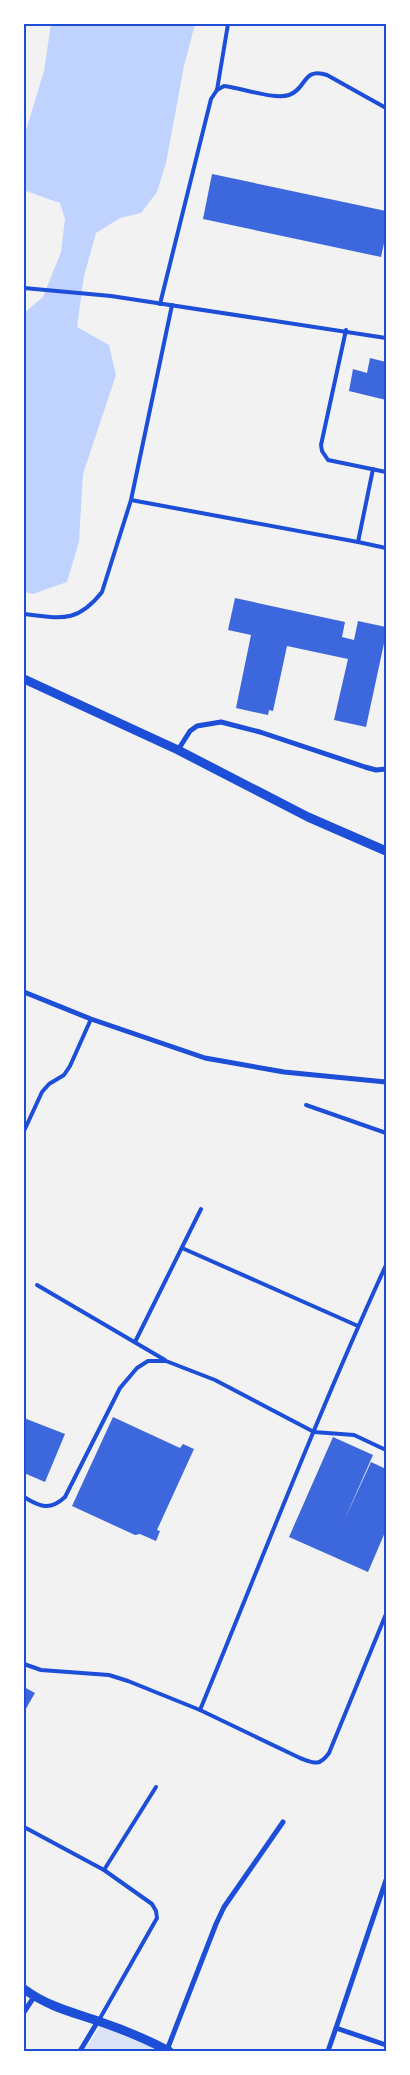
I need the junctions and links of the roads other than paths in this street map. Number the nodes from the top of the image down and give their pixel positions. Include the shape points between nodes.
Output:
1 (228, 24) edge
2 (217, 90) junction
3 (386, 108) edge
4 (24, 288) edge
5 (160, 304) junction
6 (172, 305) junction
7 (346, 330) junction
8 (386, 338) edge
9 (373, 469) junction
10 (386, 472) edge
11 (131, 500) junction
12 (358, 542) junction
13 (386, 548) edge
14 (24, 614) edge
15 (24, 678) edge
16 (178, 750) junction
17 (386, 768) edge
18 (386, 851) edge
19 (24, 992) edge
20 (91, 1019) junction
21 (386, 1082) edge
22 (306, 1105) dead end
23 (24, 1131) edge
24 (386, 1133) edge
25 (201, 1209) dead end
26 (182, 1248) junction
27 (386, 1265) edge
28 (37, 1285) dead end
29 (358, 1326) junction
30 (134, 1342) junction
31 (166, 1361) junction
32 (314, 1432) junction
33 (386, 1450) edge
34 (24, 1497) edge
35 (386, 1614) edge
36 (24, 1664) edge
37 (200, 1710) junction
38 (156, 1787) dead end
39 (283, 1822) dead end
40 (24, 1827) edge
41 (104, 1870) junction
42 (386, 1880) edge
43 (24, 1989) edge
44 (34, 1997) junction
45 (24, 2012) edge
46 (98, 2021) junction
47 (336, 2028) junction
48 (386, 2045) edge
49 (80, 2051) edge
50 (168, 2051) edge
51 (328, 2051) edge

1 - 2 lane
2 - 3 lane via 224,86 288,95 297,91 308,76 319,73
2 - 5 lane via 211,99
4 - 5 lane via 89,293
5 - 6 lane
6 - 7 lane
6 - 11 lane
7 - 8 lane
7 - 9 lane via 322,451 328,460
9 - 10 lane
9 - 12 lane
11 - 12 lane
11 - 14 lane via 102,592 92,605 76,616 57,618
12 - 13 lane
15 - 16 street
16 - 17 street via 197,726 221,722 365,767
16 - 18 street via 308,817
19 - 20 street
20 - 21 street via 205,1058 284,1072
20 - 23 lane via 70,1066 64,1075 42,1092
22 - 24 lane
25 - 26 lane
26 - 29 lane
26 - 30 lane
27 - 29 lane
28 - 30 lane
29 - 32 lane
30 - 31 lane
31 - 32 lane via 214,1380
31 - 34 lane via 148,1362 137,1368 120,1388 65,1497 57,1505 48,1507
32 - 33 lane via 354,1435
32 - 37 lane
35 - 37 lane via 323,1761 315,1763 300,1758
36 - 37 lane via 41,1670 109,1675
38 - 41 lane
39 - 50 street via 224,1907
40 - 41 lane
41 - 46 lane via 152,1904 157,1918
42 - 47 street
43 - 44 street
44 - 45 street
44 - 46 street via 56,2008
46 - 49 street
46 - 50 street
47 - 48 street
47 - 51 street

